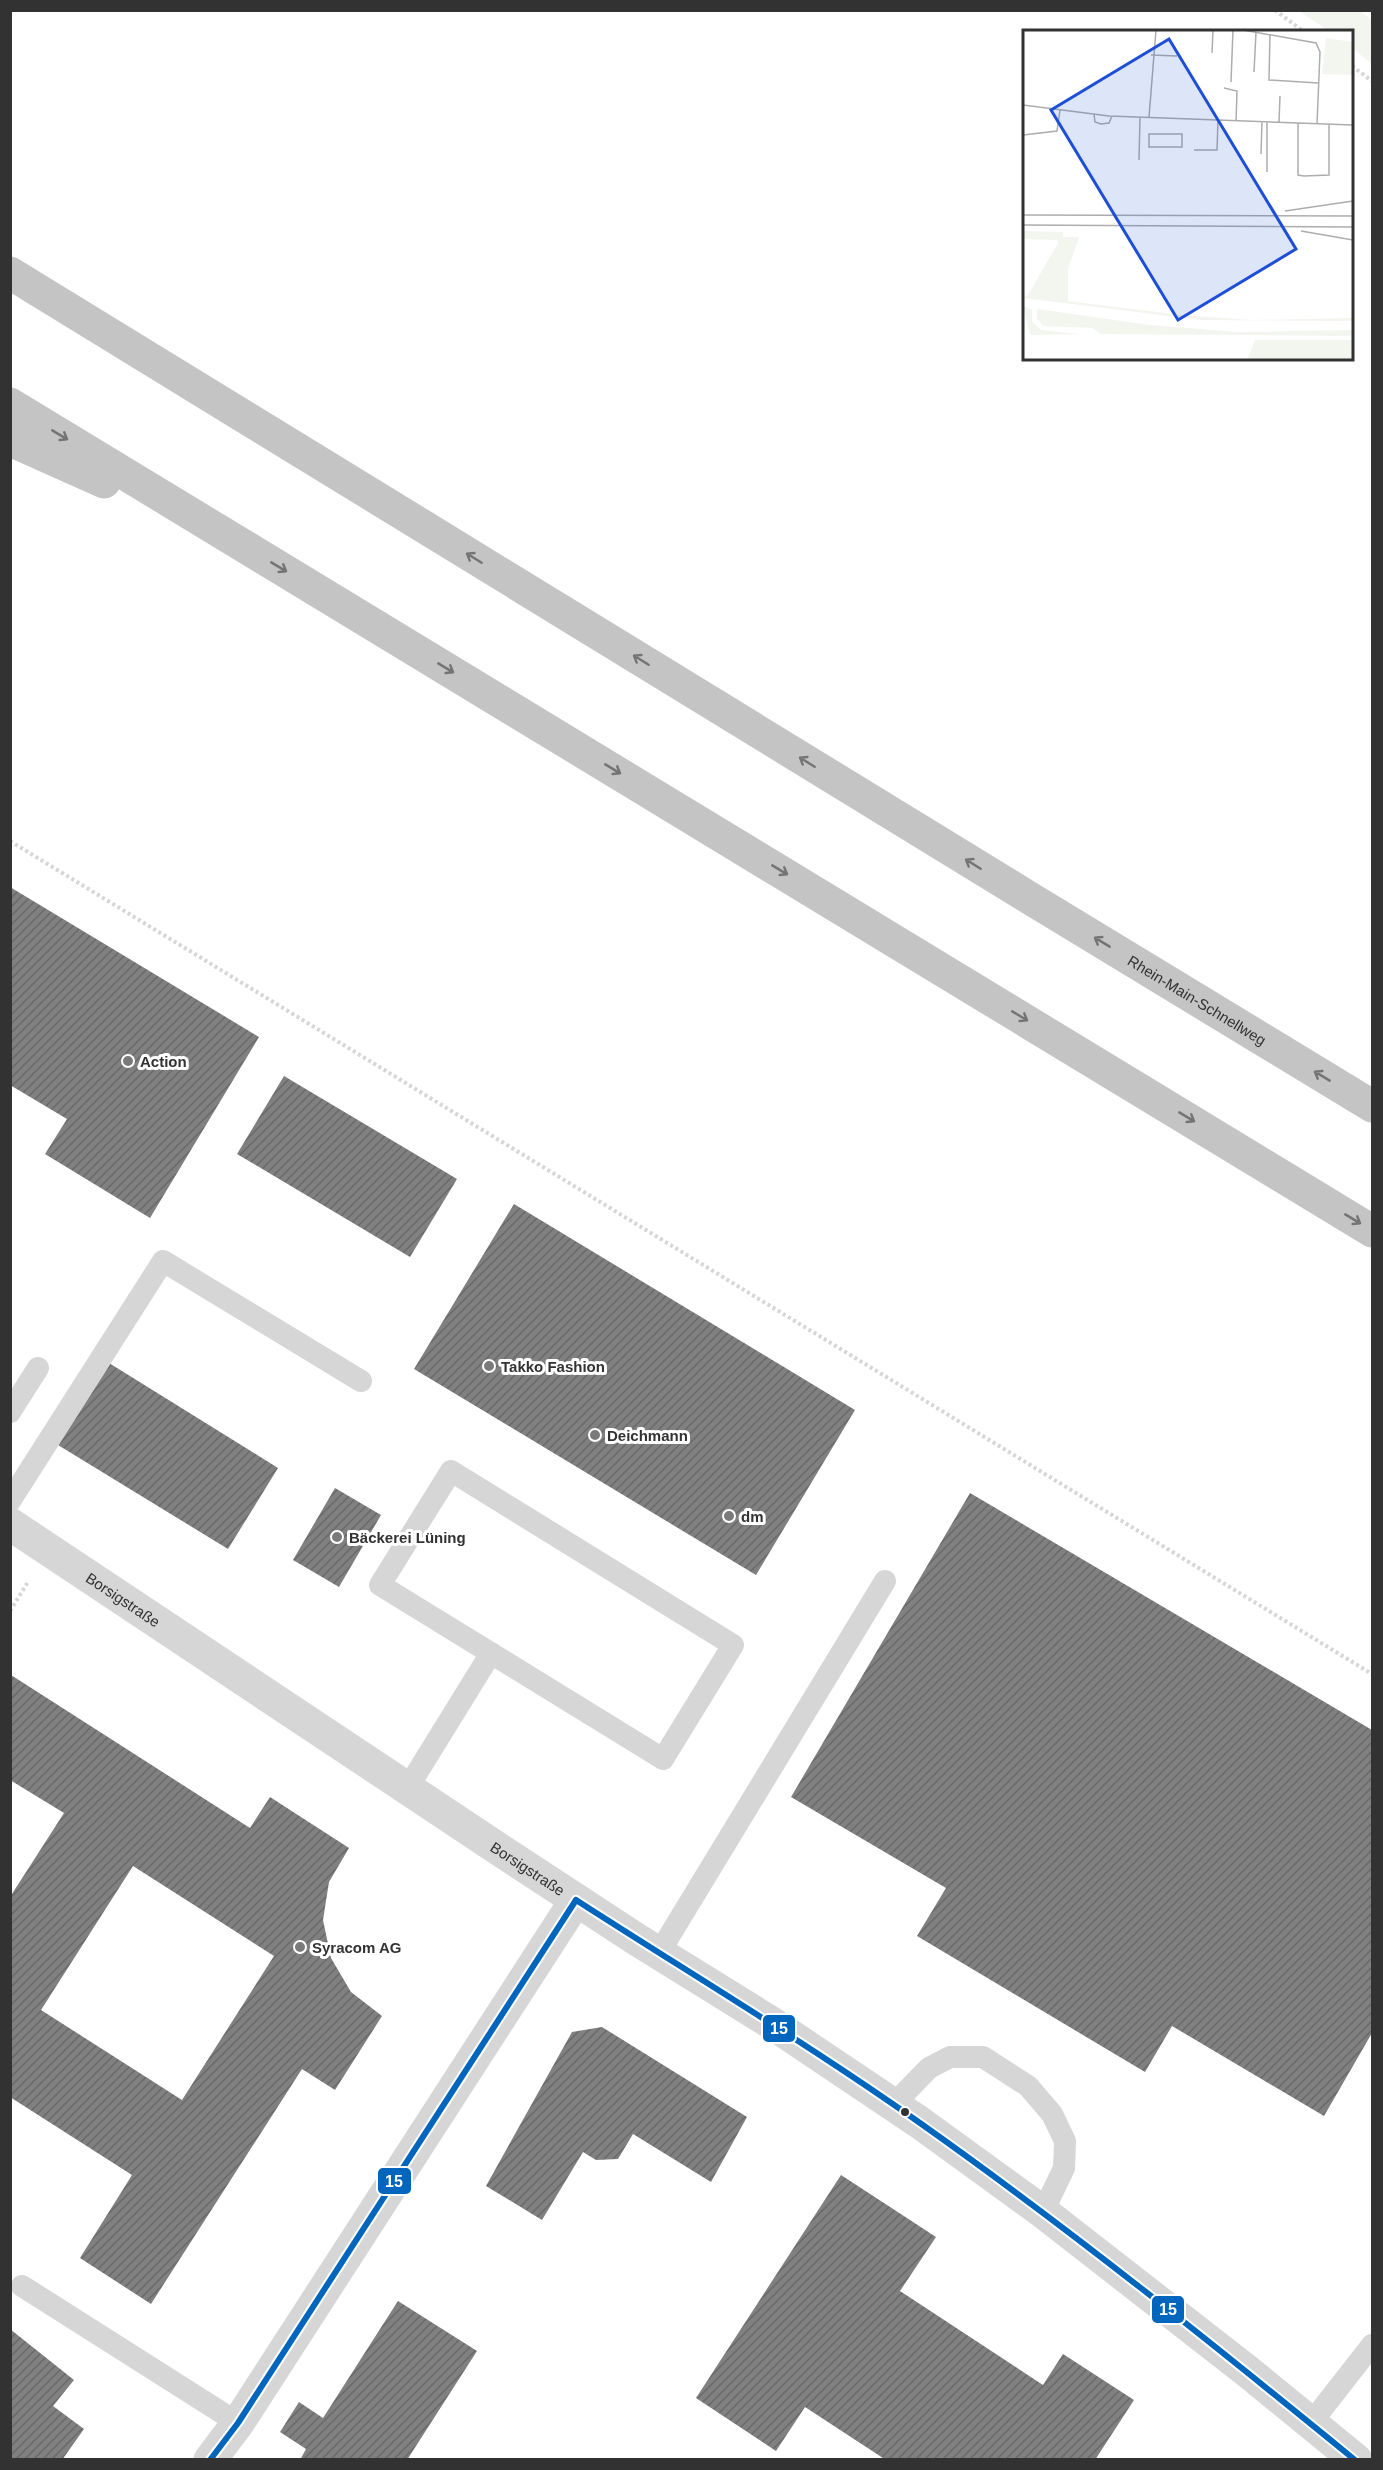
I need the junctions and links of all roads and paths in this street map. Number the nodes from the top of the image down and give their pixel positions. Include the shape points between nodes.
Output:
1 (1275, 10) edge
2 (1301, 30) edge
3 (1353, 67) edge
4 (1372, 81) edge
5 (10, 266) edge
6 (10, 273) edge
7 (40, 291) junction
8 (10, 404) edge
9 (10, 440) edge
10 (229, 537) junction
11 (10, 841) edge
12 (1372, 1106) edge
13 (1372, 1231) edge
14 (38, 1368) dead end
15 (361, 1381) dead end
16 (10, 1412) edge
17 (10, 1501) edge
18 (10, 1524) edge
19 (885, 1581) dead end
20 (491, 1653) junction
21 (1372, 1674) edge
22 (407, 1789) junction
23 (576, 1900) junction
24 (659, 1953) junction
25 (893, 2105) junction
26 (1043, 2212) junction
27 (22, 2286) dead end
28 (1372, 2344) edge
29 (238, 2423) junction
30 (1311, 2423) junction
31 (210, 2460) edge
32 (1356, 2460) edge

1 - 2 path
3 - 4 path
5 - 7 highway
6 - 7 highway
12 -> 7 highway, Rhein-Main-Schnellweg
8 -> 10 highway
9 - 10 highway
10 -> 13 highway
11 - 21 path
14 - 16 lane
15 - 17 lane via 163,1261
18 - 22 street, Borsigstraße
19 - 24 lane
20 - 20 lane via 663,1759 733,1645 451,1471 380,1585
20 - 22 lane
22 - 23 street, Borsigstraße
23 - 24 street, Borsigstraße
23 - 29 street
24 - 25 street, Borsigstraße
25 - 26 street, Borsigstraße
25 - 26 lane via 929,2068 950,2057 983,2057 1028,2086 1052,2114 1065,2141 1064,2168
26 - 30 street, Borsigstraße
27 - 29 lane
28 - 30 lane
29 - 31 street
30 - 32 street, Borsigstraße

